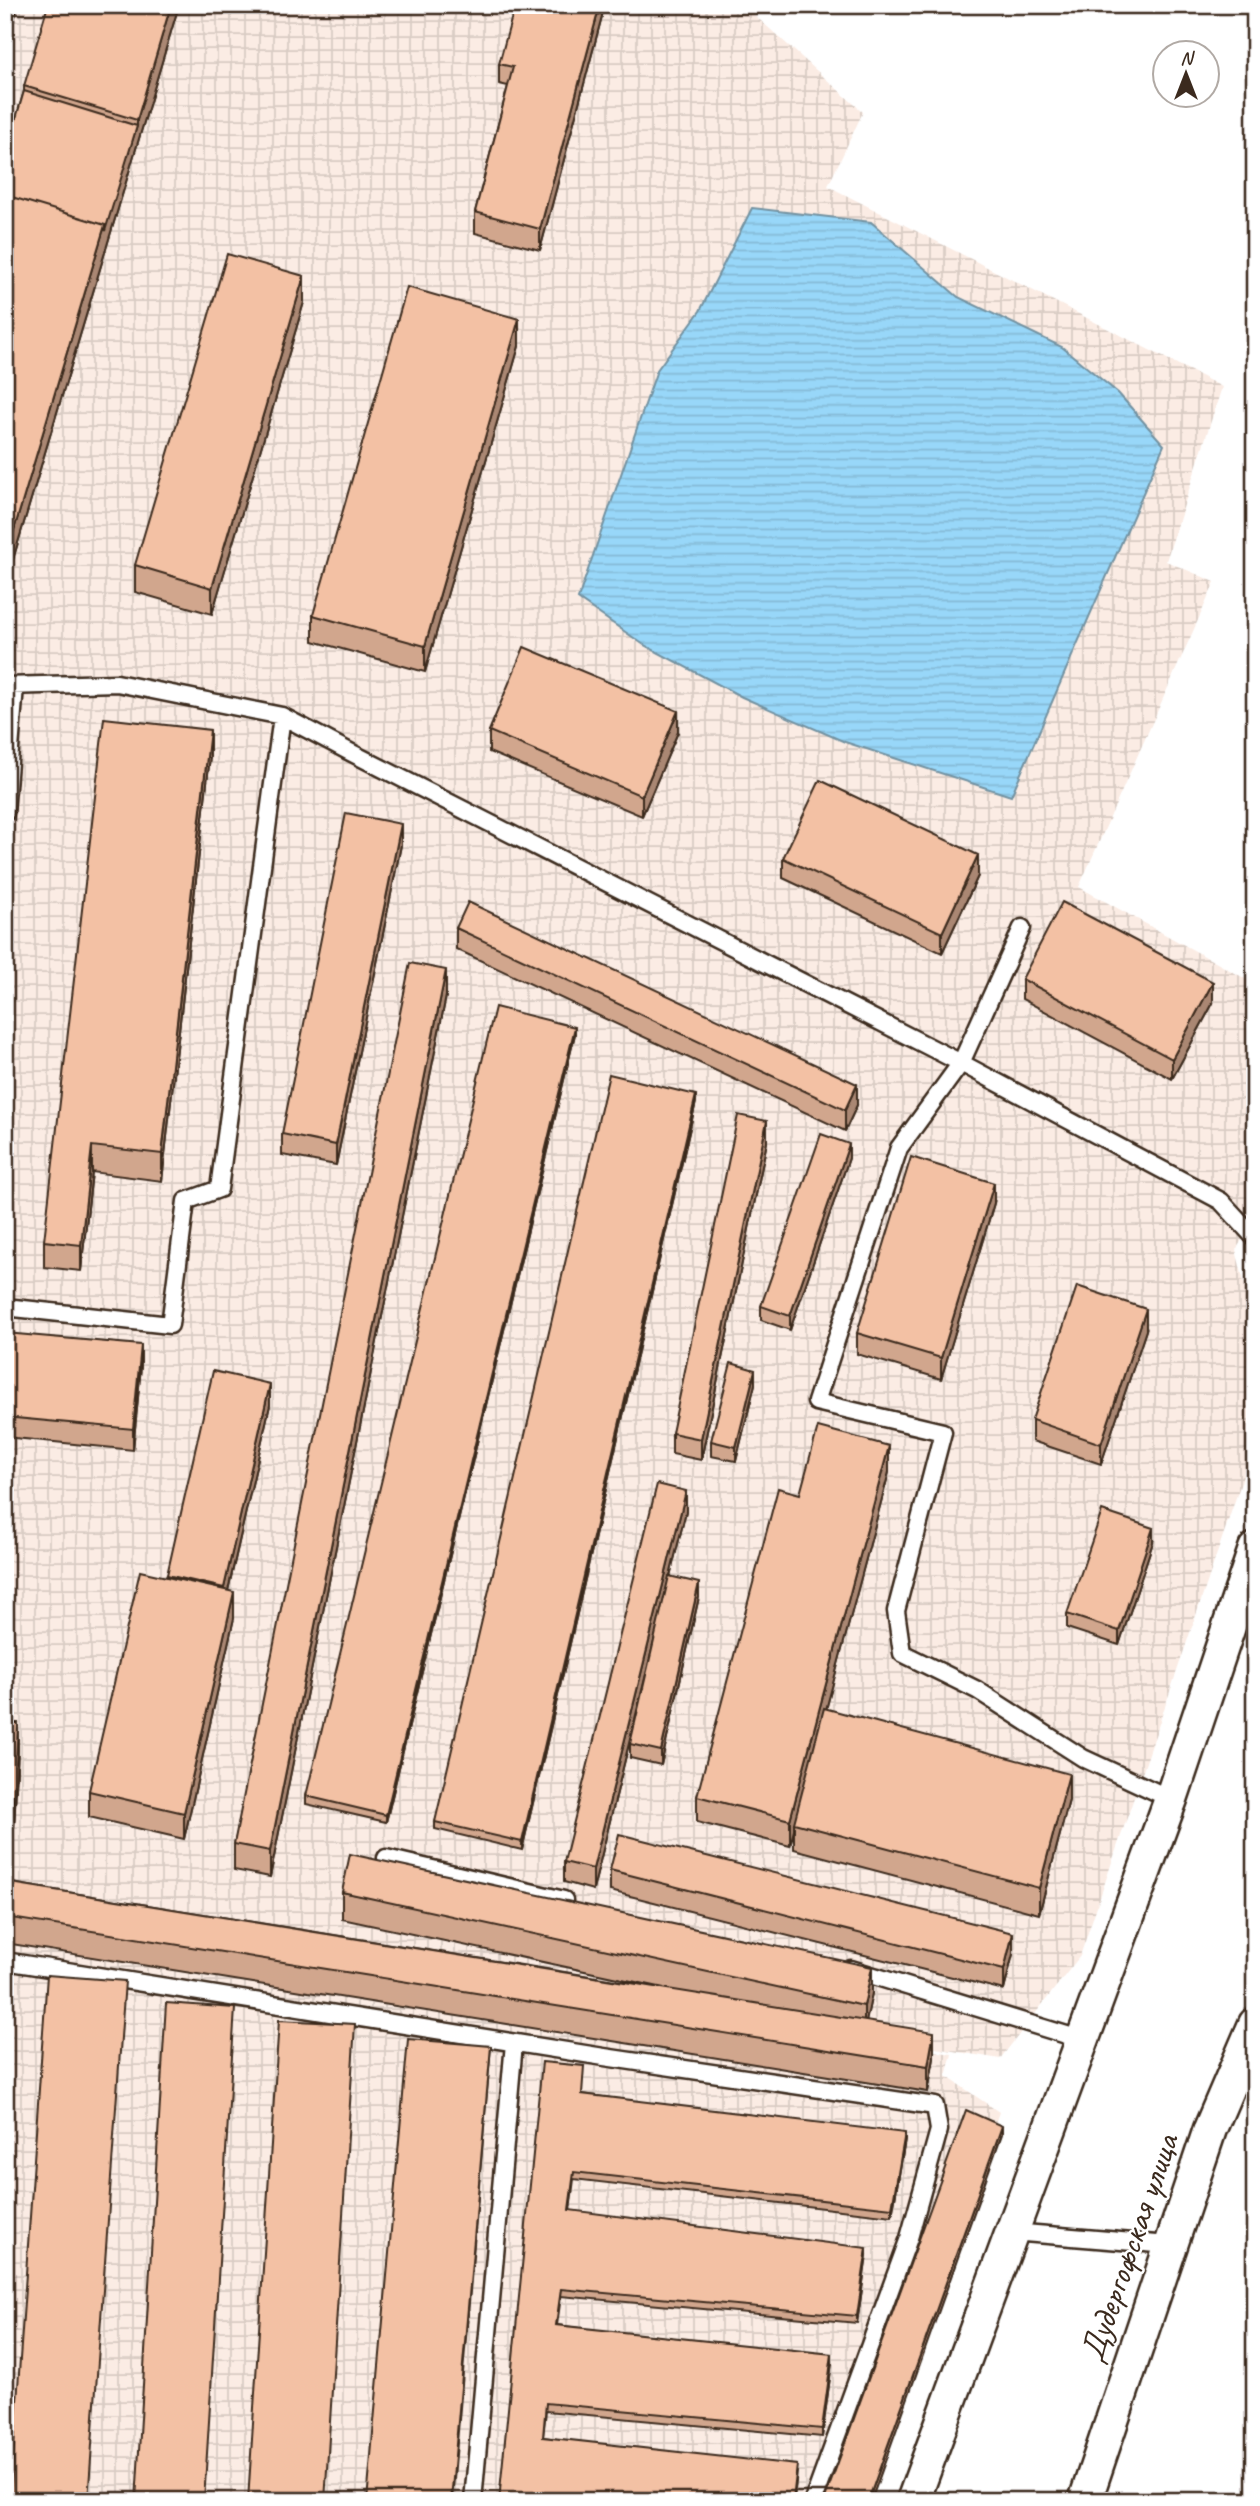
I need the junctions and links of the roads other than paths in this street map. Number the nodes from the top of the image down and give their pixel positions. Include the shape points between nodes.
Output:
1 (10, 686) edge
2 (282, 716) junction
3 (5, 813) edge
4 (1022, 928) dead end
5 (961, 1063) junction
6 (1255, 1238) edge
7 (5, 1307) edge
8 (1255, 1549) edge
9 (1171, 1798) junction
10 (386, 1858) dead end
11 (586, 1906) edge
12 (5, 1961) edge
13 (839, 1966) edge
14 (1255, 2024) edge
15 (1083, 2040) junction
16 (514, 2043) junction
17 (1012, 2232) junction
18 (1169, 2245) junction
19 (473, 2501) edge
20 (813, 2501) edge
21 (913, 2501) edge
22 (1086, 2501) edge

1 - 2 lane via 117,683
1 - 3 lane
2 - 5 lane
2 - 7 lane via 219,1189 186,1201 170,1325
4 - 5 lane
5 - 6 lane via 1221,1201
5 - 9 lane via 899,1148 816,1402 943,1432 896,1611 902,1653 977,1690 1083,1758
8 - 9 street
9 - 15 street
10 - 11 lane
12 - 16 lane
13 - 15 lane
14 - 18 street, Дудергофская улица via 1210,2129
15 - 17 street
16 - 19 lane
16 - 20 lane via 935,2106 939,2130 909,2238
17 - 18 lane
17 - 21 street
18 - 22 street, Дудергофская улица

